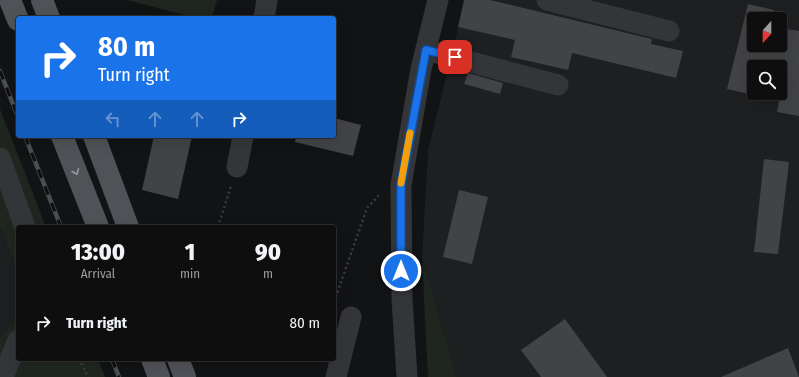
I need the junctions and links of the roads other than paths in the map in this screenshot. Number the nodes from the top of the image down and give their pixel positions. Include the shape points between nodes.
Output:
1 (10, 0) edge
2 (42, 0) edge
3 (268, 0) edge
4 (438, 0) edge
5 (547, 0) edge
6 (16, 16) edge
7 (49, 16) edge
8 (264, 16) edge
9 (669, 31) dead end
10 (426, 50) junction
11 (558, 85) dead end
12 (63, 138) edge
13 (95, 138) edge
14 (243, 138) edge
15 (0, 158) edge
16 (237, 167) road end
17 (24, 225) edge
18 (97, 225) edge
19 (127, 225) edge
20 (351, 317) dead end
21 (16, 345) edge
22 (153, 361) edge
23 (179, 361) edge
24 (3, 377) edge
25 (159, 377) edge
26 (185, 377) edge
27 (336, 377) edge
28 (406, 377) edge

1 - 6 main road
2 - 7 main road
3 - 8 street
4 - 10 street
5 - 9 street
10 - 11 street
10 - 28 street via 401,185
12 -> 18 main road
13 - 19 main road
14 - 16 street
15 - 17 street
20 - 27 street
21 - 24 street
22 - 25 main road
23 - 26 main road

